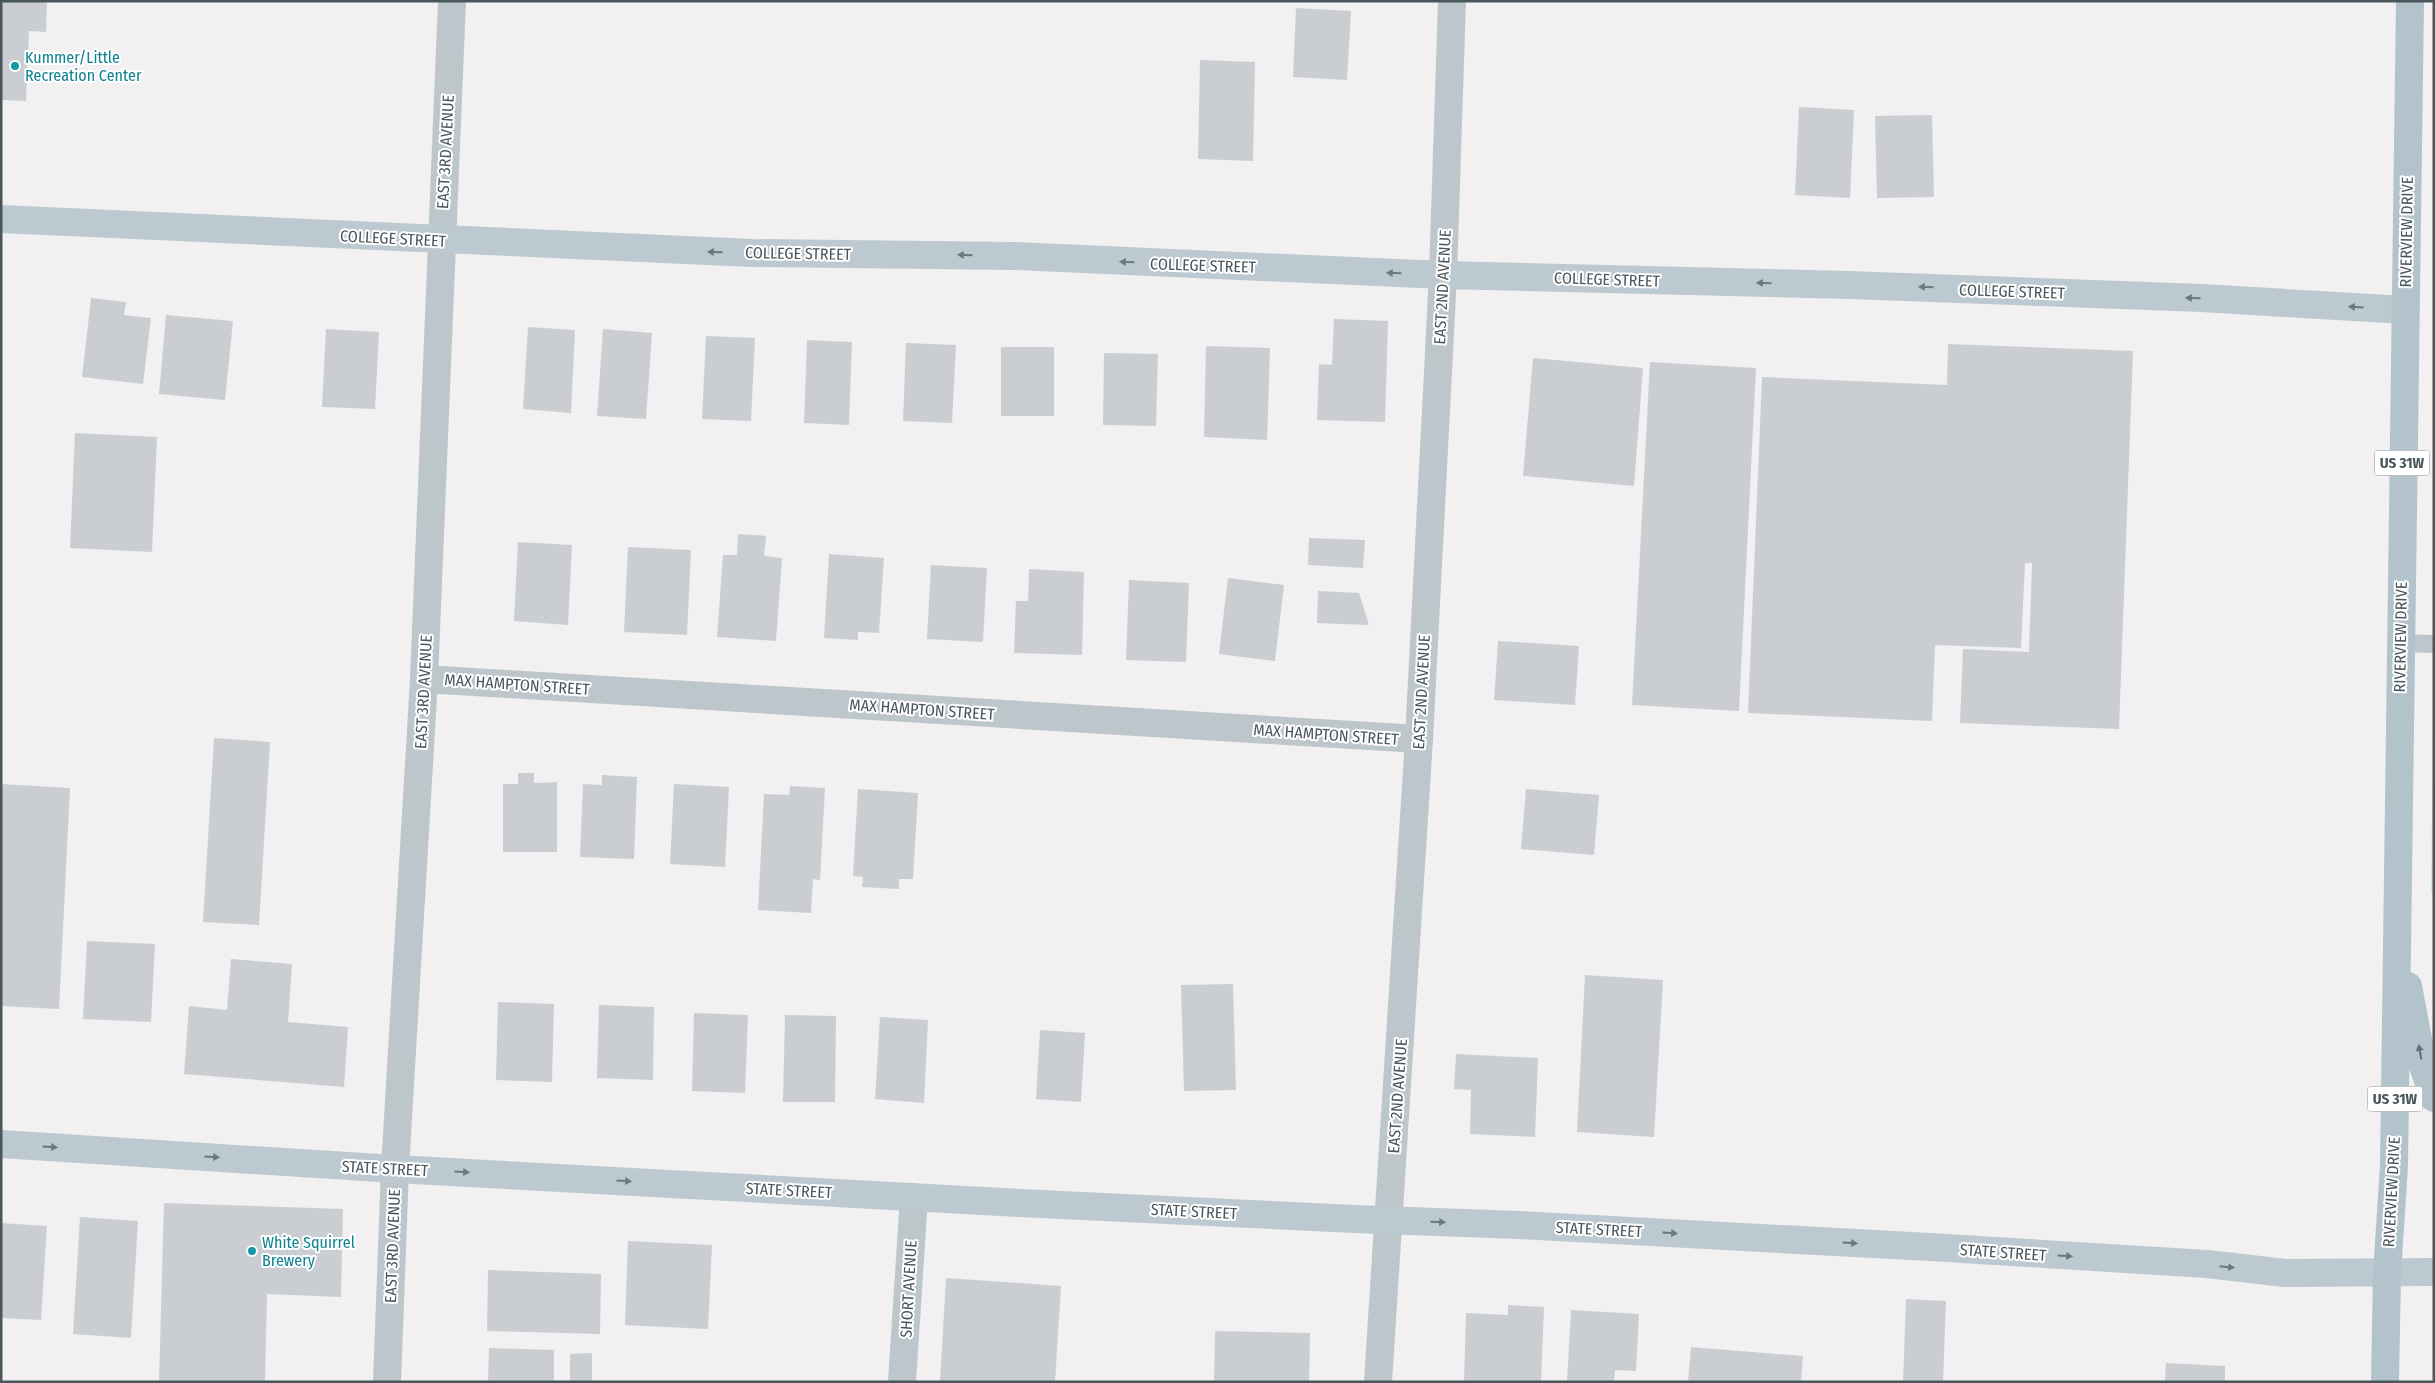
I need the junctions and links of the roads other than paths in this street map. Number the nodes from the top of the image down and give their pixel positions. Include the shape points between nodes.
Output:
1 (452, 1) edge
2 (1452, 1) edge
3 (2410, 1) edge
4 (1, 219) edge
5 (441, 240) junction
6 (1443, 275) junction
7 (2404, 310) junction
8 (2400, 643) junction
9 (2434, 644) edge
10 (424, 678) junction
11 (1419, 739) junction
12 (2397, 924) junction
13 (2434, 1098) edge
14 (1, 1144) edge
15 (395, 1169) junction
16 (914, 1197) junction
17 (1389, 1220) junction
18 (2434, 1272) edge
19 (2387, 1273) junction
20 (387, 1382) edge
21 (902, 1382) edge
22 (1378, 1382) edge
23 (2385, 1382) edge

1 - 5 street, EAST 3RD AVENUE
2 - 6 street, EAST 2ND AVENUE
3 - 7 main road, RIVERVIEW DRIVE / US 31W
4 - 5 street, COLLEGE STREET
6 -> 5 street, COLLEGE STREET via 1014,256 752,253
5 - 10 street, EAST 3RD AVENUE
7 -> 6 street, COLLEGE STREET via 2202,298 1905,287
6 - 11 street, EAST 2ND AVENUE
7 - 8 main road, RIVERVIEW DRIVE / US 31W
8 - 9 lane
8 - 12 main road, RIVERVIEW DRIVE / US 31W
10 - 11 street, MAX HAMPTON STREET
10 - 15 street, EAST 3RD AVENUE
11 - 17 street, EAST 2ND AVENUE
13 -> 12 main road via 2423,1066
12 - 19 main road, RIVERVIEW DRIVE / US 31W via 2394,1166
14 -> 15 street, STATE STREET
15 -> 16 street, STATE STREET
15 - 20 street, EAST 3RD AVENUE
16 - 17 street, STATE STREET
16 - 21 street, SHORT AVENUE
17 -> 19 street, STATE STREET via 1930,1247 2207,1264 2285,1273
17 - 22 street, EAST 2ND AVENUE
18 - 19 street, STATE STREET
19 - 23 main road, US 31W

